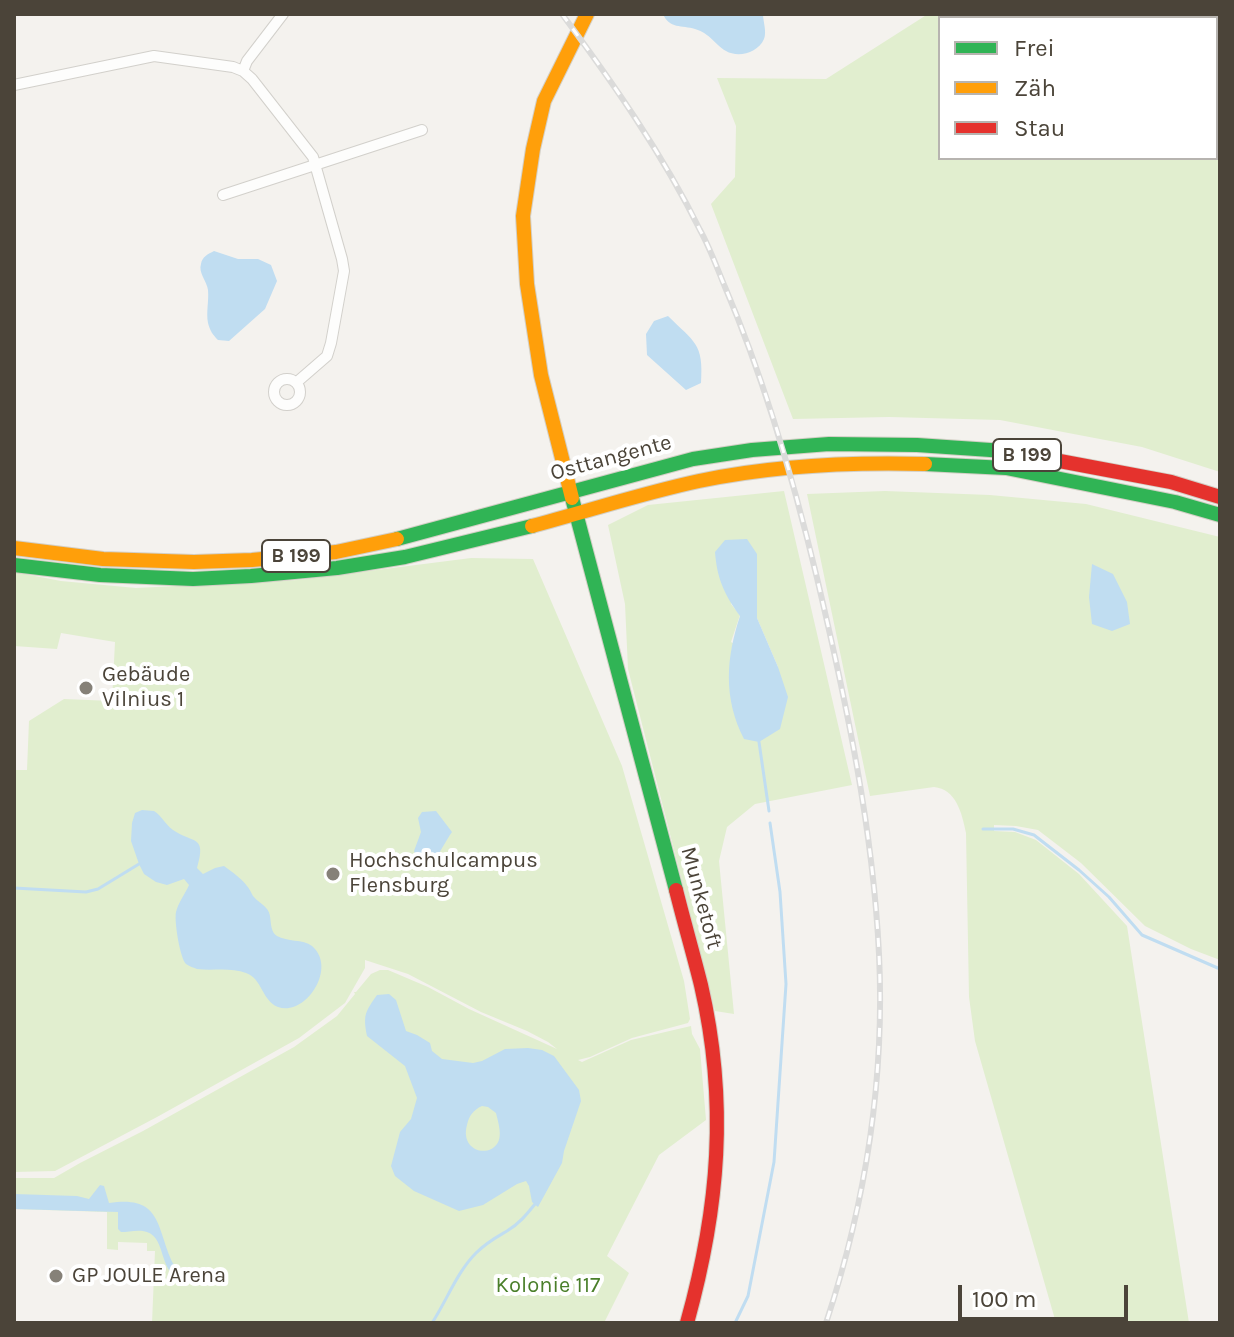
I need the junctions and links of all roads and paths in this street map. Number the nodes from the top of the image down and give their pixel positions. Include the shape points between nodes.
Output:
1 (283, 14) edge
2 (587, 14) edge
3 (243, 71) junction
4 (14, 85) edge
5 (422, 130) dead end
6 (316, 166) junction
7 (223, 195) dead end
8 (297, 382) dead end
9 (571, 491) junction
10 (1220, 497) edge
11 (576, 514) junction
12 (1220, 515) edge
13 (14, 548) edge
14 (14, 565) edge
15 (687, 1323) edge

1 - 3 street
2 - 9 main road, Munketoft via 544,101 523,216 541,375
3 - 4 street via 154,56
3 - 6 street
5 - 6 street
6 - 7 street
6 - 8 street via 344,271 327,356
9 - 10 main road, Osttangente / B 199 via 693,459 829,444 1005,451 1171,482
9 - 11 main road, Munketoft
9 - 13 main road, Osttangente / B 199 via 336,552 194,562 103,559
11 - 12 main road, Osttangente / B 199 via 699,481 757,472 920,464 1006,468
11 - 14 main road, Osttangente / B 199 via 405,557 251,576 100,575
11 - 15 main road, Munketoft via 711,1036 719,1135 716,1183 701,1279

